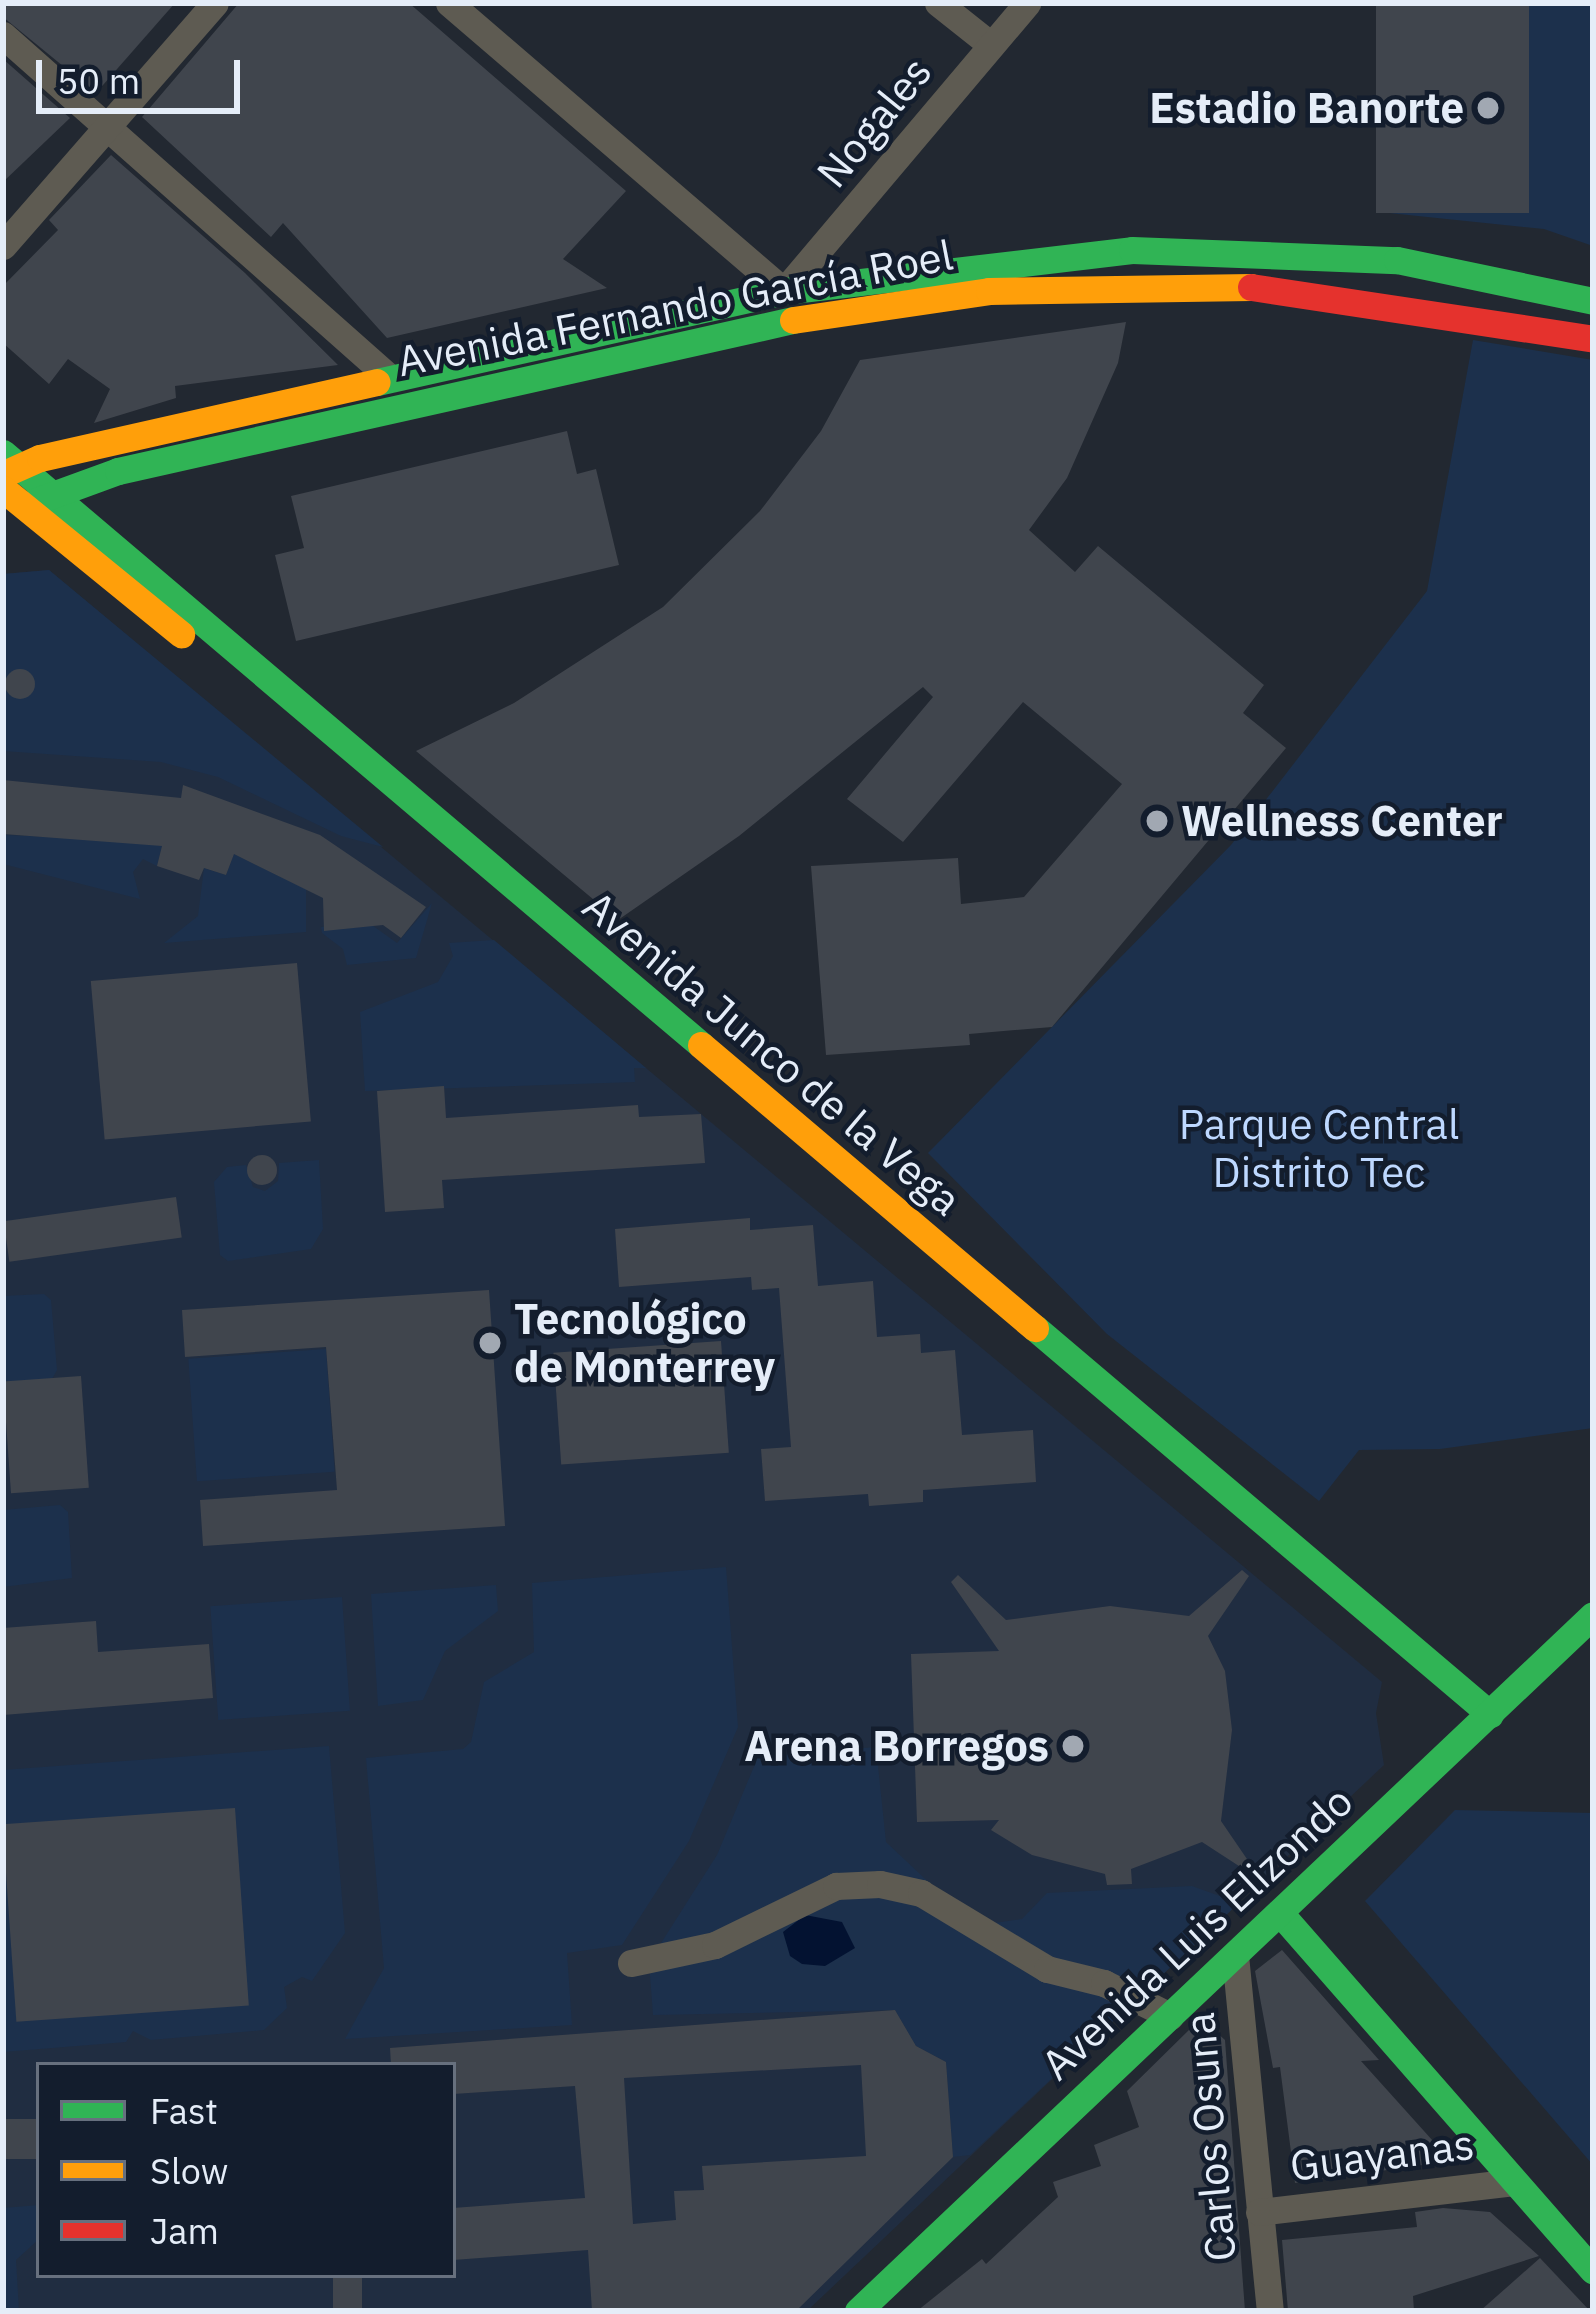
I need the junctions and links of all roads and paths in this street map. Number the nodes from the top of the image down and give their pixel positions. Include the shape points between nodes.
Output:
1 (215, 3) edge
2 (449, 3) edge
3 (938, 3) edge
4 (1027, 3) edge
5 (3, 35) edge
6 (991, 45) junction
7 (109, 123) junction
8 (3, 246) edge
9 (1593, 301) edge
10 (787, 305) junction
11 (1593, 339) edge
12 (390, 378) junction
13 (9, 485) edge
14 (54, 492) junction
15 (1593, 1615) edge
16 (1484, 1720) junction
17 (1280, 1913) junction
18 (1235, 1955) junction
19 (631, 1963) dead end
20 (1170, 2016) junction
21 (1514, 2182) junction
22 (1259, 2212) junction
23 (1593, 2270) edge
24 (858, 2311) edge
25 (1270, 2311) edge

1 - 7 street
2 - 10 street
3 - 6 street
4 - 6 street, Nogales
5 - 7 street
6 - 10 street, Nogales
7 - 8 street
7 - 12 street
9 - 10 street, Avenida Fernando García Roel via 1397,260 1207,248 1058,255
10 - 11 street, Avenida Fernando García Roel via 1253,286
10 - 12 street, Avenida Fernando García Roel
10 - 14 street, Avenida Fernando García Roel
12 - 13 street, Avenida Fernando García Roel
13 - 14 street, Avenida Junco de la Vega
13 - 14 street, Avenida Fernando García Roel
13 - 16 street, Avenida Junco de la Vega
14 - 16 street, Avenida Junco de la Vega
15 - 16 street, Avenida Luis Elizondo
16 - 17 street, Avenida Luis Elizondo
17 - 18 street, Avenida Luis Elizondo
17 - 21 street
18 - 20 street, Avenida Luis Elizondo
18 - 22 street, Carlos Osuna
19 - 20 street via 716,1946 836,1886 880,1884 922,1893 1047,1969 1104,1984
20 - 24 street, Avenida Luis Elizondo
21 - 22 street, Guayanas
21 - 23 street
22 - 25 street, Carlos Osuna

